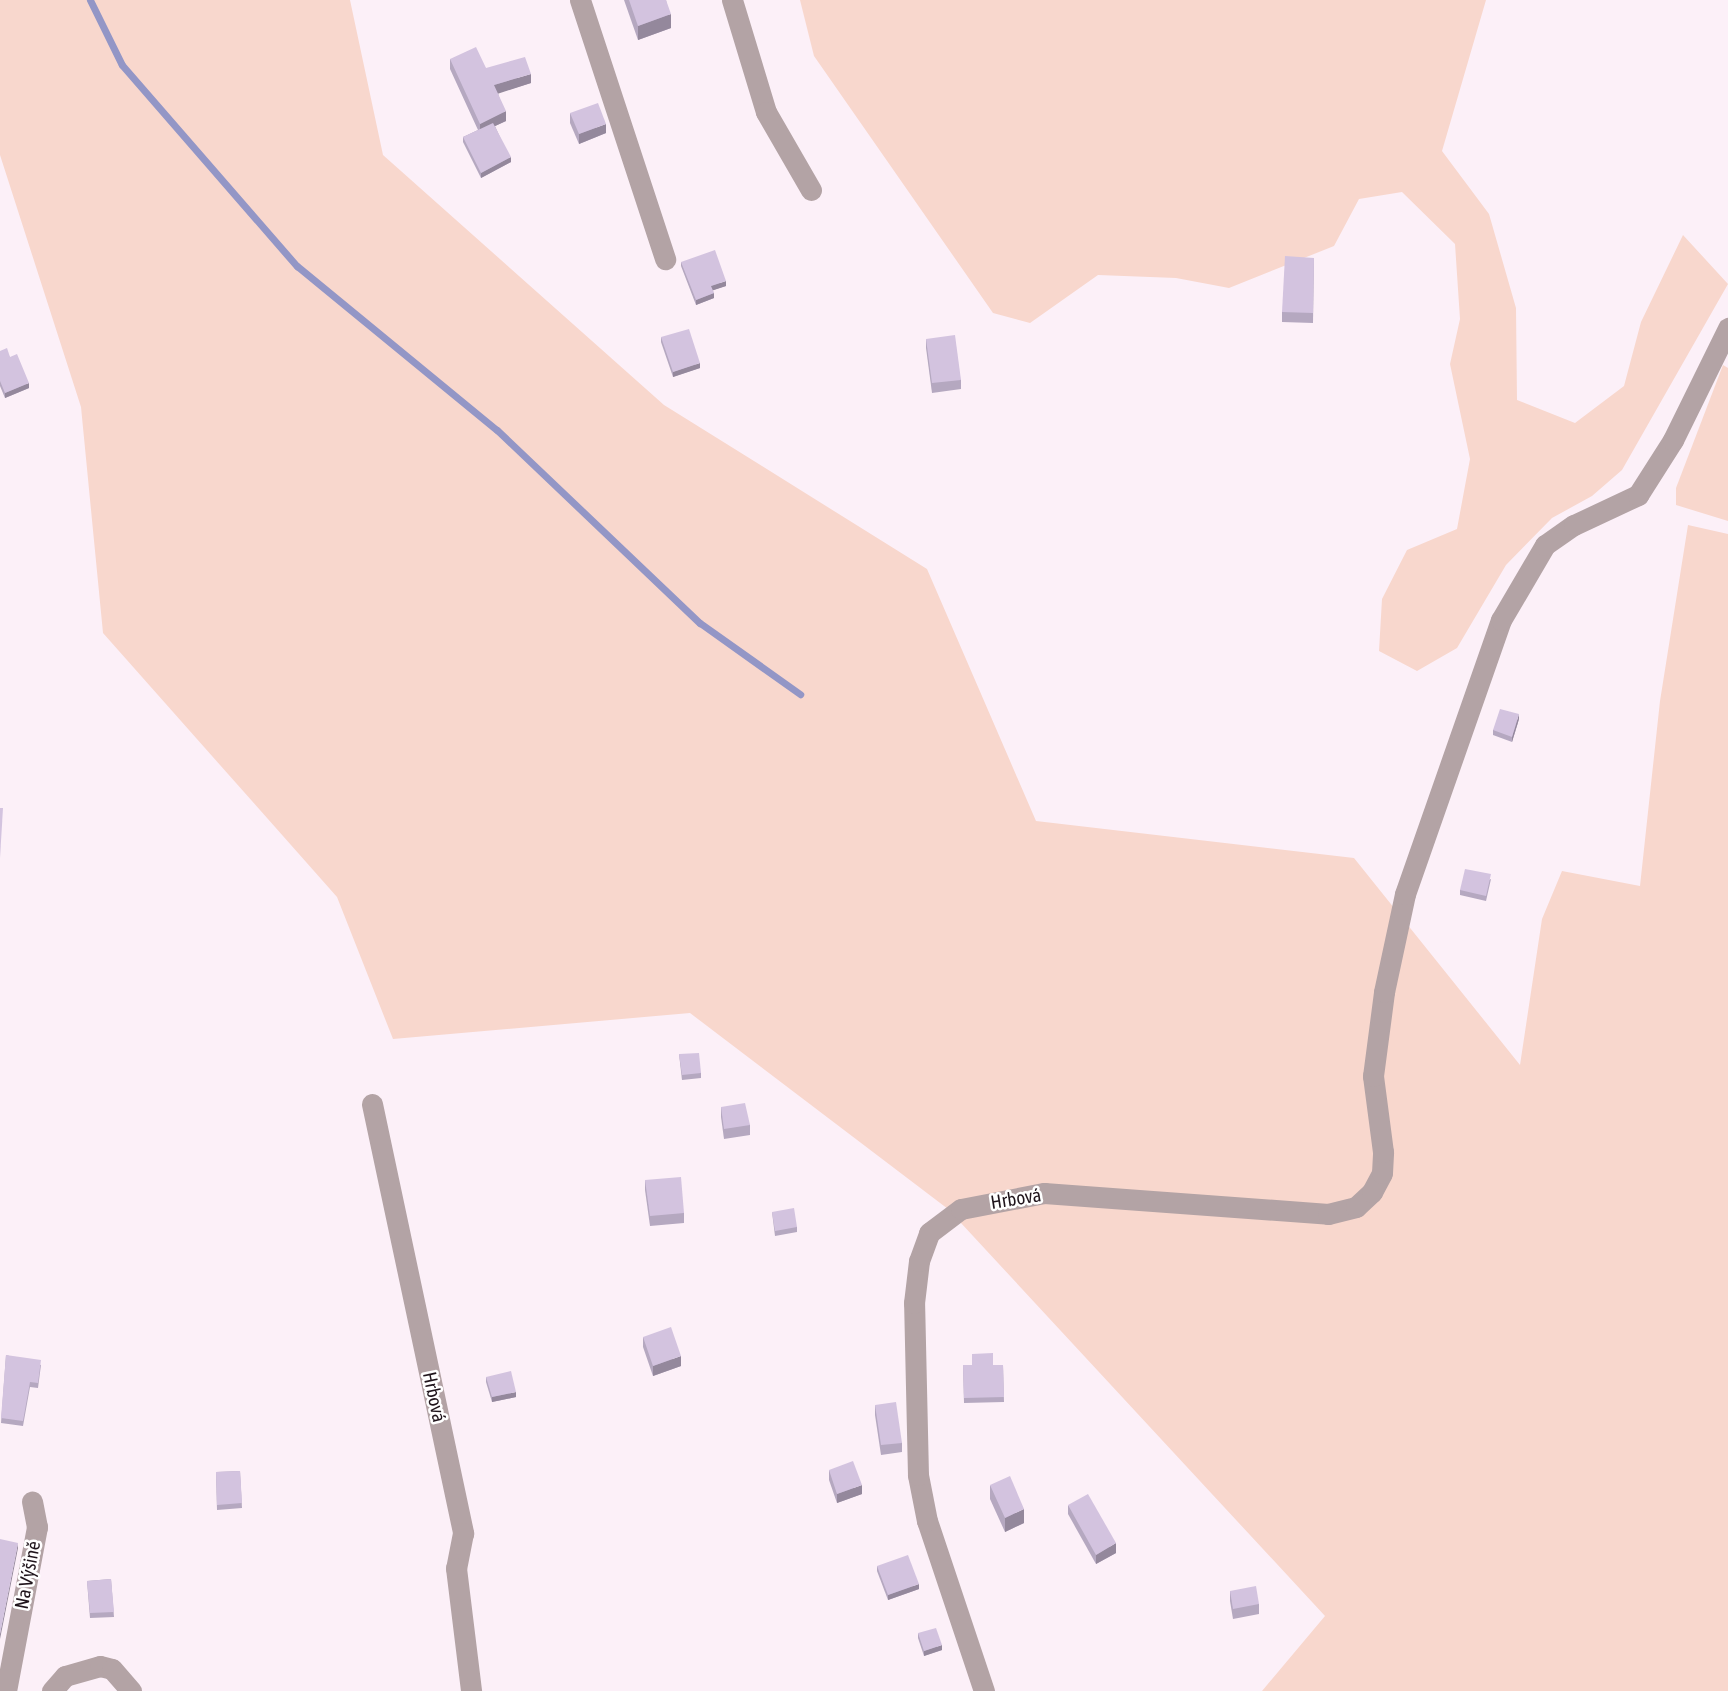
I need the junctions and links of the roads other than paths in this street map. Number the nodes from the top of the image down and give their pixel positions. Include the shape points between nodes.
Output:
1 (580, 0) edge
2 (732, 0) edge
3 (811, 190) dead end
4 (665, 259) dead end
5 (1728, 328) edge
6 (372, 1104) dead end
7 (32, 1501) dead end
8 (6, 1691) edge
9 (52, 1691) edge
10 (131, 1691) edge
11 (471, 1691) edge
12 (984, 1691) edge

1 - 4 street
2 - 3 street via 762,100
5 - 12 street, Hrbová via 1673,440 1638,495 1574,525 1545,545 1501,620 1405,894 1384,992 1373,1076 1382,1173 1372,1192 1356,1207 1328,1214 1044,1193 961,1209 929,1233 919,1261 914,1303 918,1475 927,1521
6 - 11 street, Hrbová via 463,1533 456,1568
7 - 8 street, Na Výšině via 37,1527
9 - 10 street via 65,1676 100,1666 112,1669

